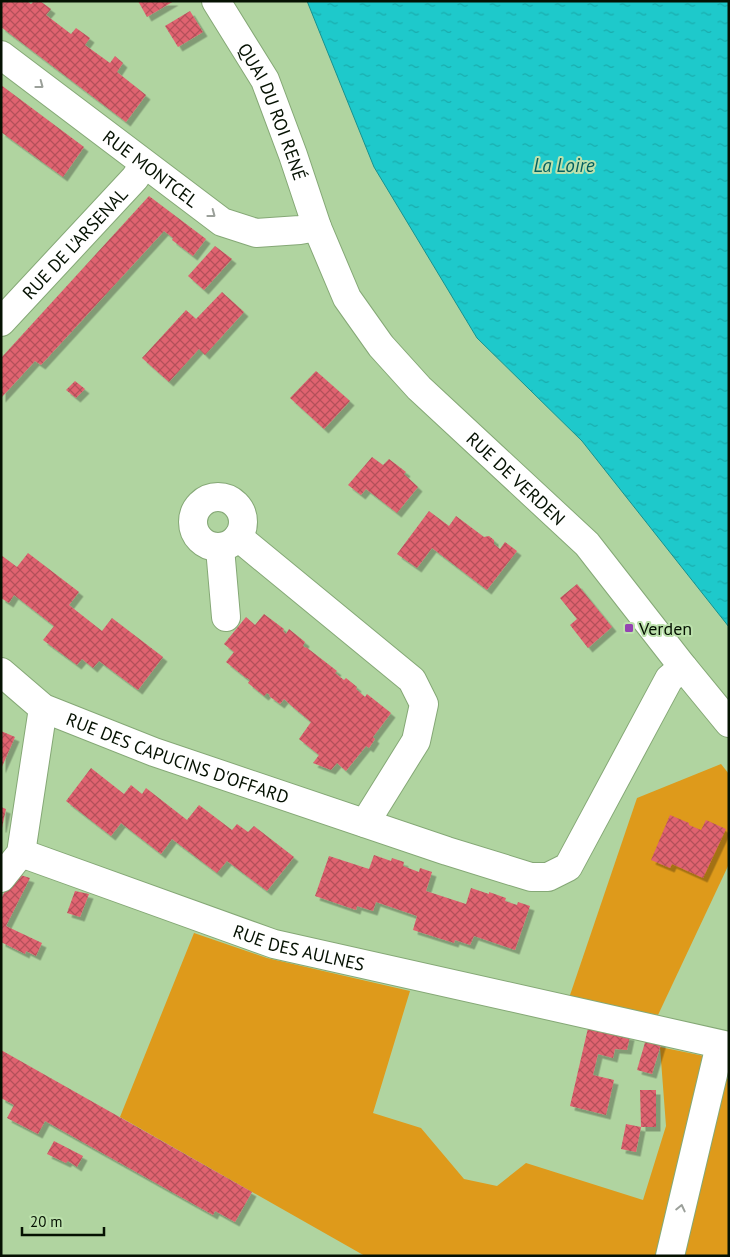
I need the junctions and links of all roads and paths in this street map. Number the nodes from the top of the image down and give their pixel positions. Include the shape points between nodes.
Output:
1 (216, 1) edge
2 (1, 56) edge
3 (144, 164) junction
4 (317, 227) junction
5 (5, 312) edge
6 (226, 617) dead end
7 (683, 667) junction
8 (1, 672) edge
9 (43, 708) junction
10 (729, 723) edge
11 (366, 824) junction
12 (21, 853) junction
13 (1, 878) edge
14 (724, 1046) edge
15 (670, 1256) edge

1 - 4 street, QUAI DU ROI RENÉ via 265,80
2 -> 3 street, RUE MONTCEL
3 -> 4 street, RUE MONTCEL via 222,222 256,233
3 - 5 street, RUE DE L'ARSENAL via 135,178
4 - 7 street, RUE DE VERDEN via 347,298 381,346 419,388 587,544
6 - 11 street via 229,542 412,680 424,704 416,741
7 - 10 street, RUE DE VERDEN
7 - 11 street, RUE DES CAPUCINS D'OFFARD via 670,679 568,867 548,877 531,877
8 - 9 street, RUE DES CAPUCINS D'OFFARD
9 - 11 street, RUE DES CAPUCINS D'OFFARD via 154,752
9 - 12 street
12 - 13 street
12 - 14 street, RUE DES AULNES via 274,944
15 -> 14 street

